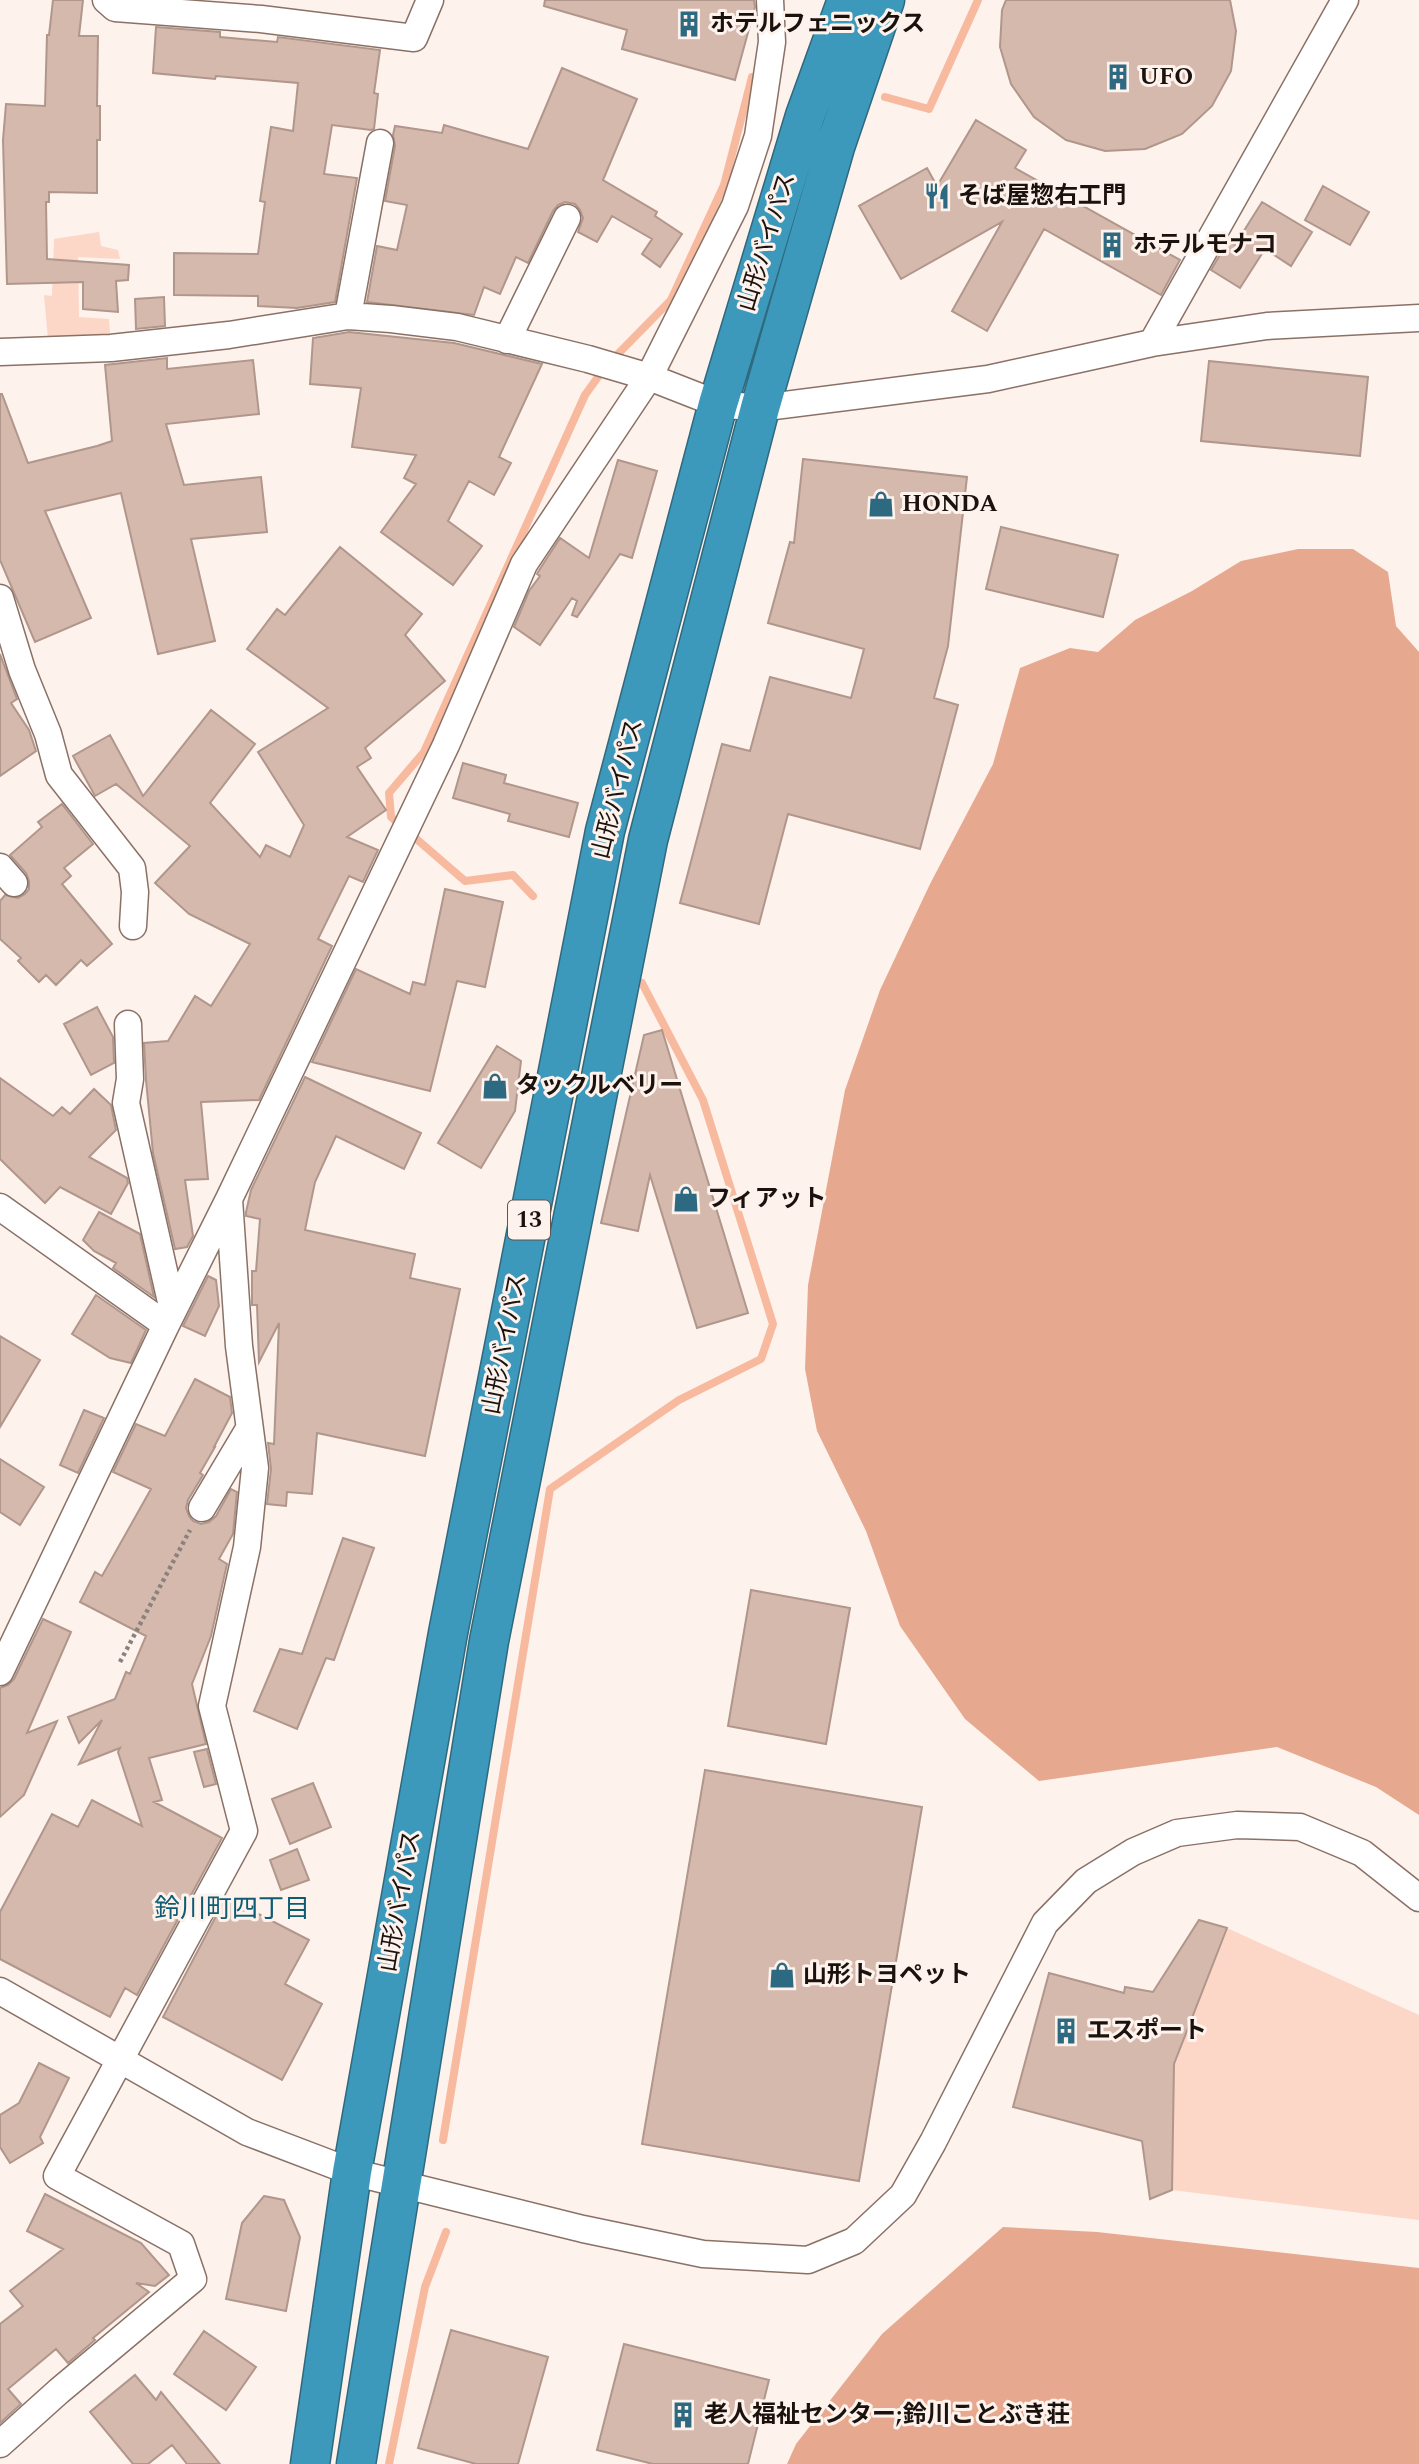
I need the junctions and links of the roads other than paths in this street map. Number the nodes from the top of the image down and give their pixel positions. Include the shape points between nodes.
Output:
1 (106, 0) edge
2 (430, 0) edge
3 (770, 0) edge
4 (847, 0) edge
5 (885, 0) edge
6 (1345, 0) edge
7 (262, 9) edge
8 (380, 143) dead end
9 (567, 218) dead end
10 (348, 316) junction
11 (1419, 318) edge
12 (507, 340) junction
13 (1152, 343) junction
14 (0, 352) edge
15 (649, 377) junction
16 (718, 404) junction
17 (760, 408) junction
18 (0, 598) edge
19 (133, 926) dead end
20 (128, 1024) dead end
21 (229, 1199) junction
22 (0, 1207) edge
23 (169, 1318) junction
24 (249, 1429) junction
25 (202, 1508) road end
26 (0, 1672) edge
27 (1419, 1898) edge
28 (0, 1991) edge
29 (121, 2060) junction
30 (352, 2172) junction
31 (400, 2184) junction
32 (0, 2444) edge
33 (310, 2464) edge
34 (356, 2464) edge

1 - 7 street via 116,8
2 - 7 street via 414,38
3 - 15 street via 772,42 758,136 735,206
4 - 16 highway, 山形バイパス / 13 via 805,116
5 - 17 highway, 山形バイパス / 13 via 835,147
6 - 13 street
8 - 10 street
9 - 12 street
10 - 12 street via 457,327
10 - 14 street via 111,348
11 - 13 street via 1267,326
12 - 15 street
13 - 17 street via 988,379
15 - 16 street
15 - 21 street via 524,564 446,745
16 - 17 street
16 - 30 highway, 山形バイパス / 13 via 605,831 448,1633
17 - 31 highway, 山形バイパス / 13 via 648,840 489,1641
18 - 19 street via 59,775 132,868
20 - 23 street via 126,1103
21 - 23 street
21 - 24 street
22 - 23 street
23 - 26 street
24 - 25 street
24 - 29 street via 255,1468 247,1547 212,1706 244,1831
27 - 31 street via 1362,1853 1300,1828 1237,1825 1177,1833 1133,1853 1086,1881 1045,1923 903,2195 854,2241 808,2260 703,2254 583,2230
28 - 29 street
29 - 30 street via 247,2132
29 - 32 street via 57,2176 181,2244 193,2279
30 - 31 street
30 - 33 highway, 山形バイパス / 13
31 - 34 highway, 山形バイパス / 13

